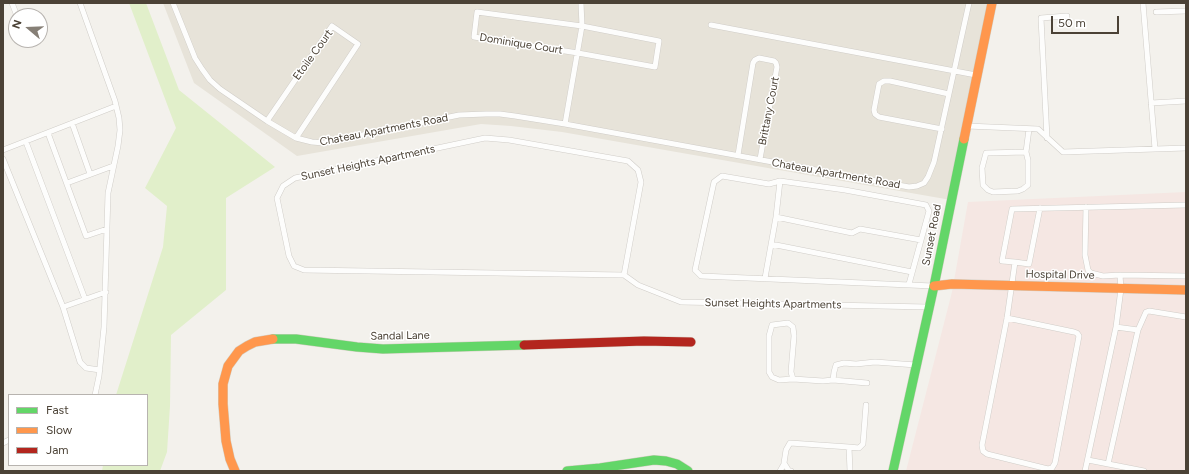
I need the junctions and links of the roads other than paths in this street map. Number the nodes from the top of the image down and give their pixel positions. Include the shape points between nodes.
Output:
1 (80, 3) edge
2 (173, 3) edge
3 (581, 3) edge
4 (969, 3) edge
5 (992, 3) edge
6 (1143, 3) edge
7 (1186, 11) edge
8 (1156, 12) dead end
9 (1067, 16) dead end
10 (711, 25) dead end
11 (582, 26) junction
12 (578, 53) junction
13 (954, 72) junction
14 (977, 76) junction
15 (949, 94) junction
16 (1186, 101) edge
17 (1151, 103) junction
18 (116, 106) junction
19 (267, 121) junction
20 (72, 123) junction
21 (565, 124) junction
22 (966, 126) junction
23 (942, 129) junction
24 (1029, 129) junction
25 (48, 132) junction
26 (296, 138) junction
27 (1047, 138) junction
28 (26, 142) junction
29 (1186, 148) edge
30 (1155, 149) junction
31 (3, 150) edge
32 (1026, 152) junction
33 (738, 155) junction
34 (3, 159) edge
35 (760, 160) junction
36 (114, 166) junction
37 (90, 174) junction
38 (780, 181) junction
39 (67, 183) junction
40 (1186, 205) edge
41 (1086, 207) junction
42 (1040, 208) junction
43 (776, 217) junction
44 (108, 229) junction
45 (921, 240) junction
46 (771, 244) junction
47 (1015, 262) junction
48 (912, 272) junction
49 (624, 275) junction
50 (1120, 275) junction
51 (1186, 276) edge
52 (765, 278) junction
53 (909, 284) junction
54 (934, 286) junction
55 (1012, 286) junction
56 (1121, 289) junction
57 (1186, 290) edge
58 (106, 292) junction
59 (85, 299) junction
60 (62, 307) junction
61 (929, 307) junction
62 (1186, 317) edge
63 (1007, 318) junction
64 (1116, 327) junction
65 (1138, 330) junction
66 (691, 342) dead end
67 (916, 365) junction
68 (100, 370) junction
69 (793, 378) junction
70 (833, 380) junction
71 (867, 383) dead end
72 (95, 394) edge
73 (866, 405) dead end
74 (849, 447) junction
75 (1088, 460) junction
76 (784, 464) junction
77 (1108, 464) junction
78 (235, 471) edge
79 (567, 471) edge
80 (688, 471) edge
81 (780, 471) edge
82 (791, 471) edge
83 (850, 471) edge
84 (893, 471) edge
85 (1086, 471) edge
86 (1144, 471) edge

1 - 18 lane
2 - 19 lane, Chateau Apartments Road via 189,45 210,80
3 - 11 lane
4 - 13 lane, Chateau Apartments Road
5 - 14 street, Sunset Road
6 - 17 lane
7 - 8 lane
9 - 27 lane via 1041,18
10 - 13 lane
11 - 12 lane
11 - 12 lane via 659,41 655,67
11 - 12 lane, Dominique Court via 477,12 474,37
12 - 21 lane
13 - 14 lane
13 - 15 lane, Chateau Apartments Road
14 - 22 street, Sunset Road
15 - 23 lane, Chateau Apartments Road
15 - 23 lane via 890,81 879,84 874,110 879,117
16 - 17 lane
17 - 30 lane
18 - 20 lane
18 - 36 lane via 120,130
19 - 26 lane, Chateau Apartments Road
19 - 26 lane, Etoile Court via 332,26 358,44
20 - 25 lane
20 - 37 lane
21 - 26 lane, Chateau Apartments Road via 486,114 460,116 324,143
21 - 33 lane, Chateau Apartments Road
22 - 24 lane
22 - 54 street, Sunset Road
23 - 35 lane, Chateau Apartments Road via 932,170 924,183 917,186 900,186
24 - 27 lane via 1038,130
24 - 32 lane
25 - 28 lane
25 - 39 lane
27 - 30 lane via 1063,152
28 - 31 lane
28 - 59 lane
29 - 30 lane
32 - 32 lane via 986,154 982,168 983,185 994,192 1023,189 1028,185
33 - 35 lane, Chateau Apartments Road
33 - 35 lane, Brittany Court via 753,63 759,58 774,61 777,67
34 - 60 lane
36 - 37 lane
36 - 44 lane via 108,194
37 - 39 lane
38 - 43 lane
38 - 45 lane via 926,205 929,212
38 - 52 lane via 769,184 722,176 714,182 695,270 701,276
39 - 44 lane via 86,236
40 - 41 lane
41 - 42 lane
41 - 50 lane via 1085,255 1088,270 1103,276
42 - 47 lane via 1029,264
42 - 47 lane via 1012,209 1002,261
43 - 45 lane via 852,232 860,229
43 - 46 lane
44 - 58 lane
45 - 48 lane
46 - 48 lane
46 - 52 lane
47 - 55 lane
48 - 53 lane
49 - 49 lane, Sunset Heights Apartments via 641,182 638,170 628,161 485,138 295,178 283,186 277,198 289,256 294,266 304,270
49 - 61 lane, Sunset Heights Apartments via 638,285 681,302
50 - 51 lane
50 - 56 lane
52 - 53 lane
53 - 54 lane
54 - 55 street, Hospital Drive
54 - 61 street, Sunset Road
55 - 56 street, Hospital Drive
55 - 63 lane
56 - 57 street, Hospital Drive
56 - 64 lane
58 - 59 lane
58 - 68 lane
59 - 60 lane
60 - 68 lane via 80,362 86,368
61 - 67 street, Sunset Road
62 - 65 lane via 1149,310
63 - 63 lane via 982,445 983,451 986,454 1052,468 1079,336 1074,332
64 - 65 lane
64 - 75 lane
65 - 77 lane
66 - 78 street, Sandal Lane via 644,341 383,349 296,339 255,342 239,351 233,358 223,384 226,441
67 - 70 lane via 844,363 836,365
67 - 84 street, Sunset Road
68 - 72 lane
69 - 69 lane via 793,327 788,323 772,325 769,336 769,372 772,377 779,380
69 - 70 lane
70 - 71 lane
73 - 74 lane via 863,444 859,448
74 - 76 lane via 790,444 786,450
74 - 83 lane
75 - 77 lane
75 - 85 lane
76 - 81 lane
76 - 82 lane
77 - 86 lane
79 - 80 street via 654,460 678,464

